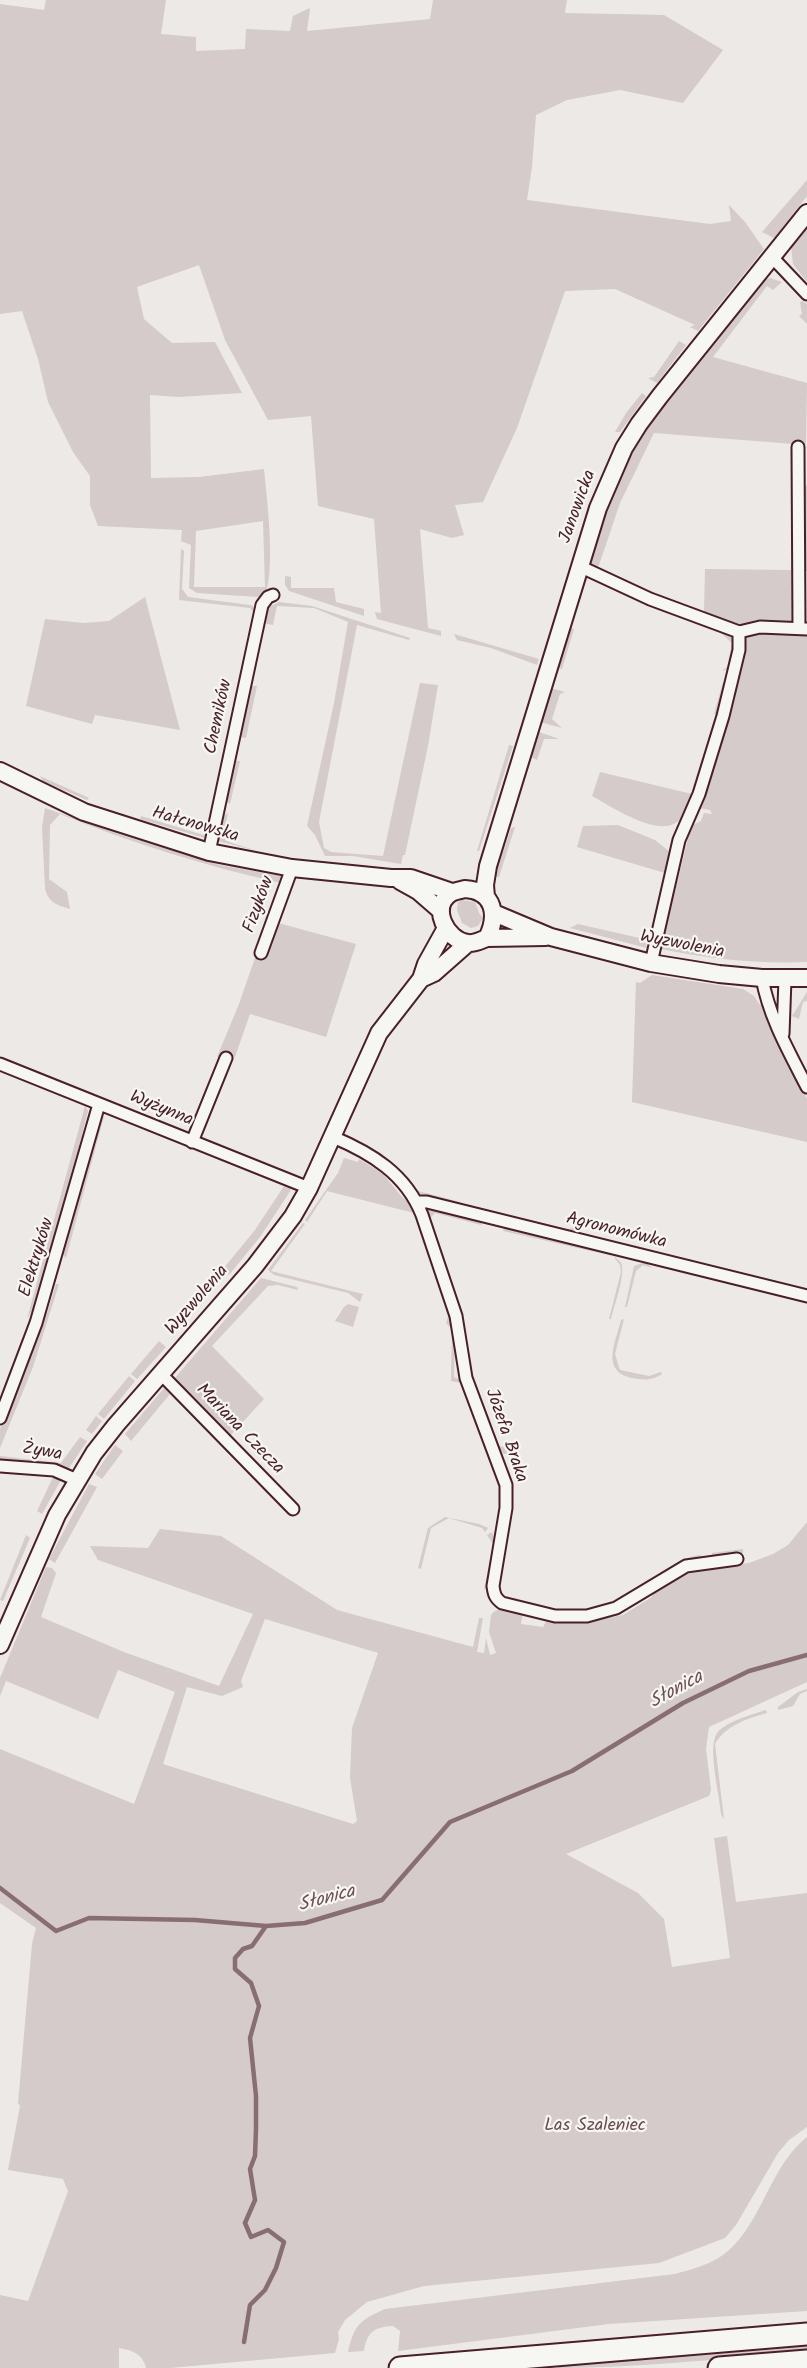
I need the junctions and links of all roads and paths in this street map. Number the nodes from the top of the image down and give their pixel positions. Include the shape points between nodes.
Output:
1 (807, 213) edge
2 (772, 258) junction
3 (807, 294) edge
4 (798, 447) dead end
5 (579, 566) junction
6 (273, 595) dead end
7 (803, 628) edge
8 (739, 632) junction
9 (0, 771) edge
10 (209, 852) junction
11 (488, 866) junction
12 (292, 868) junction
13 (391, 878) junction
14 (459, 891) junction
15 (486, 897) junction
16 (441, 912) junction
17 (494, 913) junction
18 (446, 928) junction
19 (551, 937) junction
20 (487, 938) junction
21 (468, 943) junction
22 (261, 954) dead end
23 (651, 963) junction
24 (762, 978) junction
25 (807, 978) edge
26 (421, 979) junction
27 (785, 979) junction
28 (782, 1038) junction
29 (226, 1058) dead end
30 (0, 1064) edge
31 (807, 1087) edge
32 (99, 1104) junction
33 (333, 1137) junction
34 (192, 1142) junction
35 (309, 1188) junction
36 (416, 1202) junction
37 (807, 1296) edge
38 (161, 1374) junction
39 (0, 1418) edge
40 (0, 1466) edge
41 (77, 1480) junction
42 (293, 1510) dead end
43 (737, 1559) dead end
44 (0, 1645) edge
45 (801, 2334) edge
46 (807, 2361) edge
47 (400, 2368) edge
48 (719, 2368) edge

1 - 2 street, Janowicka
2 - 3 street
2 - 5 street, Janowicka via 635,430 607,483
4 - 7 street
5 - 8 street via 650,599
5 - 11 street, Janowicka
6 - 10 street, Chemików via 262,605
7 - 8 street via 760,627
8 - 23 street via 739,650 723,716 699,794 679,840
9 - 10 street, Hałcnowska via 84,812
10 - 12 street, Hałcnowska
11 - 14 street, Janowicka
11 - 15 street, Janowicka via 484,885
12 - 13 street, Hałcnowska
12 - 22 street, Fizyków
13 - 14 street, Hałcnowska via 422,880
13 - 16 street, Hałcnowska via 418,891
14 - 15 street via 473,890
14 - 16 street via 444,900
15 - 17 street
16 - 18 street
17 - 19 street, Wyzwolenia
17 - 20 street
18 - 21 street via 453,938
18 - 26 street, Wyzwolenia
19 - 20 street, Wyzwolenia
19 - 23 street, Wyzwolenia
20 - 21 street
21 - 26 street, Wyzwolenia via 434,973
23 - 24 street, Wyzwolenia
24 - 27 street, Wyzwolenia
24 - 28 street via 766,998
25 - 27 street, Wyzwolenia
26 - 33 street, Wyzwolenia via 379,1033
27 - 28 street
28 - 31 street
29 - 34 street
30 - 32 street, Wyżynna
32 - 34 street, Wyżynna
32 - 39 street, Elektryków via 36,1323
33 - 35 street, Wyzwolenia
33 - 36 street, Józefa Braka via 383,1163 394,1172
34 - 35 street, Wyżynna
35 - 38 street, Wyzwolenia via 278,1238
36 - 37 street, Agronomówka via 427,1202
36 - 43 street, Józefa Braka via 456,1316 468,1385 506,1485 506,1508 493,1586 497,1600 555,1616 587,1616 616,1608 686,1566
38 - 41 street, Wyzwolenia via 116,1425
38 - 42 street, Mariana Czecza
40 - 41 street, Żywa via 54,1470
41 - 44 street, Wyzwolenia via 41,1549
45 - 47 highway
46 - 48 highway

